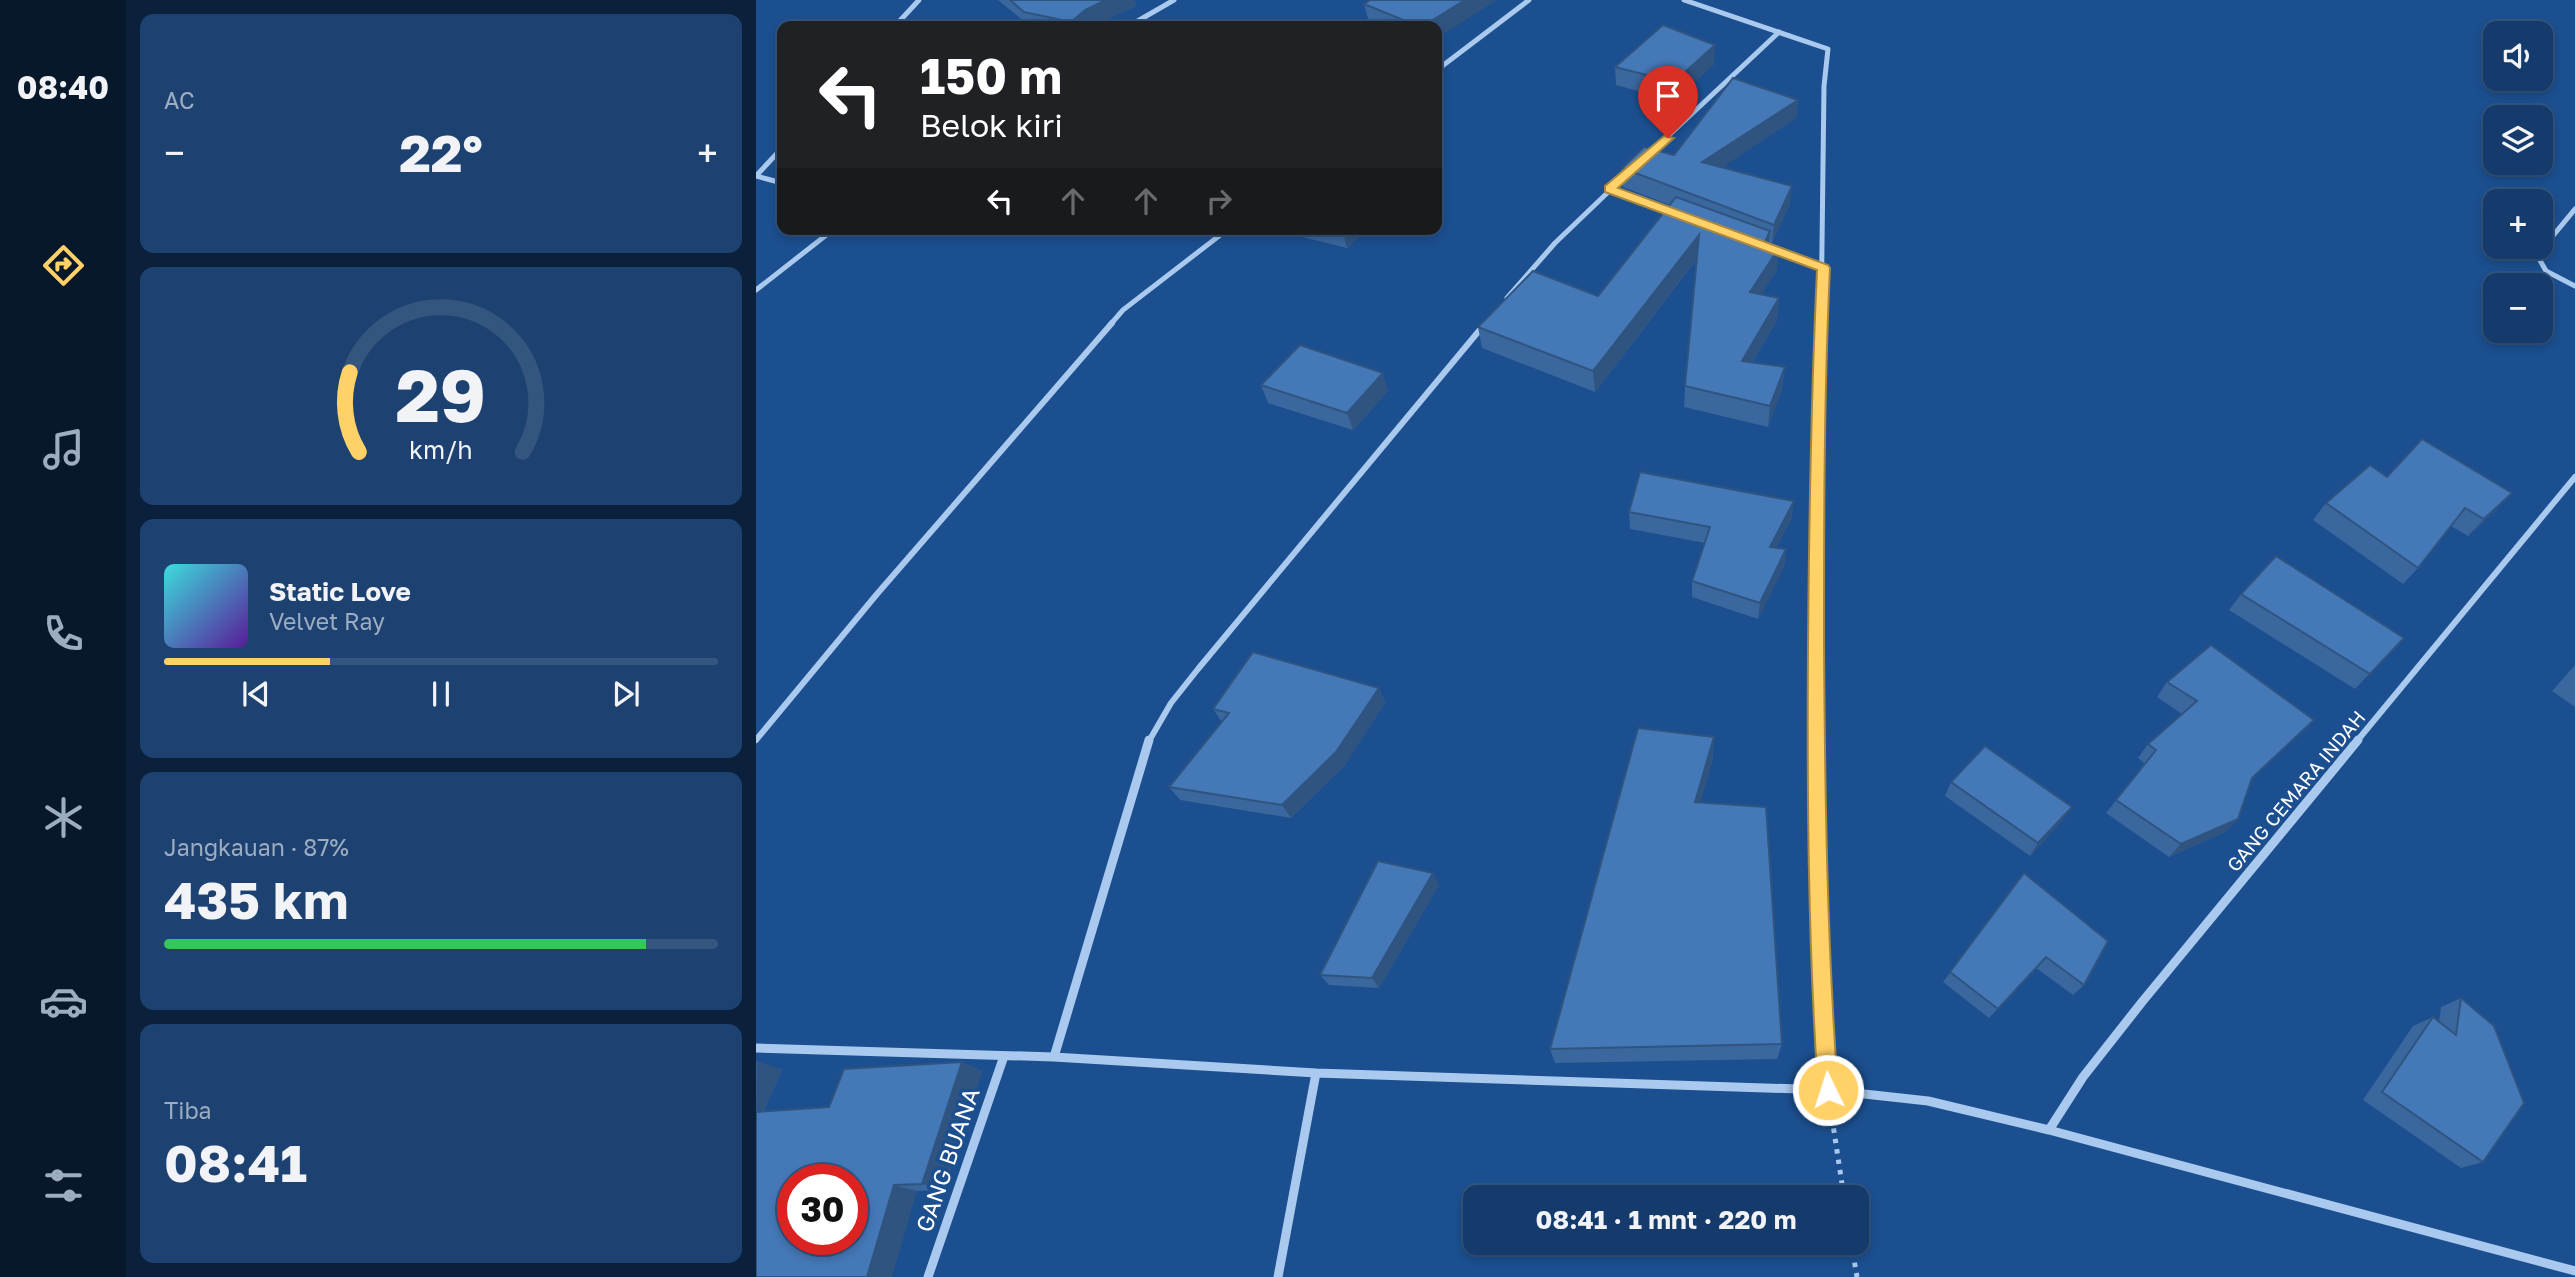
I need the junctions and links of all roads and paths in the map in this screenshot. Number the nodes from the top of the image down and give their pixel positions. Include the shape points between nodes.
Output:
1 (919, 0) edge
2 (1174, 0) edge
3 (1529, 0) edge
4 (1684, 0) edge
5 (900, 21) edge
6 (1138, 21) edge
7 (1779, 32) junction
8 (1442, 66) edge
9 (777, 153) edge
10 (1639, 163) edge
11 (1629, 172) edge
12 (756, 176) edge
13 (777, 182) edge
14 (1609, 189) junction
15 (2575, 208) edge
16 (1681, 216) edge
17 (826, 235) edge
18 (1220, 235) edge
19 (1765, 247) edge
20 (1824, 268) junction
21 (2575, 286) edge
22 (756, 290) edge
23 (1502, 304) edge
24 (1485, 324) edge
25 (2575, 477) edge
26 (756, 740) edge
27 (756, 1048) edge
28 (1004, 1056) junction
29 (1054, 1057) junction
30 (1316, 1073) junction
31 (1828, 1090) junction
32 (2049, 1130) junction
33 (1842, 1185) edge
34 (1853, 1255) edge
35 (2575, 1271) edge
36 (928, 1277) edge
37 (1278, 1277) edge
38 (1857, 1277) edge

1 - 5 street
2 - 6 street
3 - 8 street
4 - 7 street
7 - 10 street
7 - 20 street via 1828,50 1822,126
9 - 12 street
11 - 14 street
12 - 13 street
14 - 16 street
14 - 23 street
15 - 21 street via 2537,255 2544,270
17 - 22 street
18 - 26 street via 1123,310
19 - 20 street
20 - 31 street via 1817,412 1816,806
24 - 29 street via 1171,702 1150,737
25 - 32 street, GANG CEMARA INDAH via 2142,1002 2083,1077
27 - 28 street
28 - 29 street
28 - 36 street, GANG BUANA
29 - 30 street
30 - 31 street
30 - 37 street
31 - 32 street via 1928,1101
31 - 33 path
32 - 35 street
34 - 38 path

